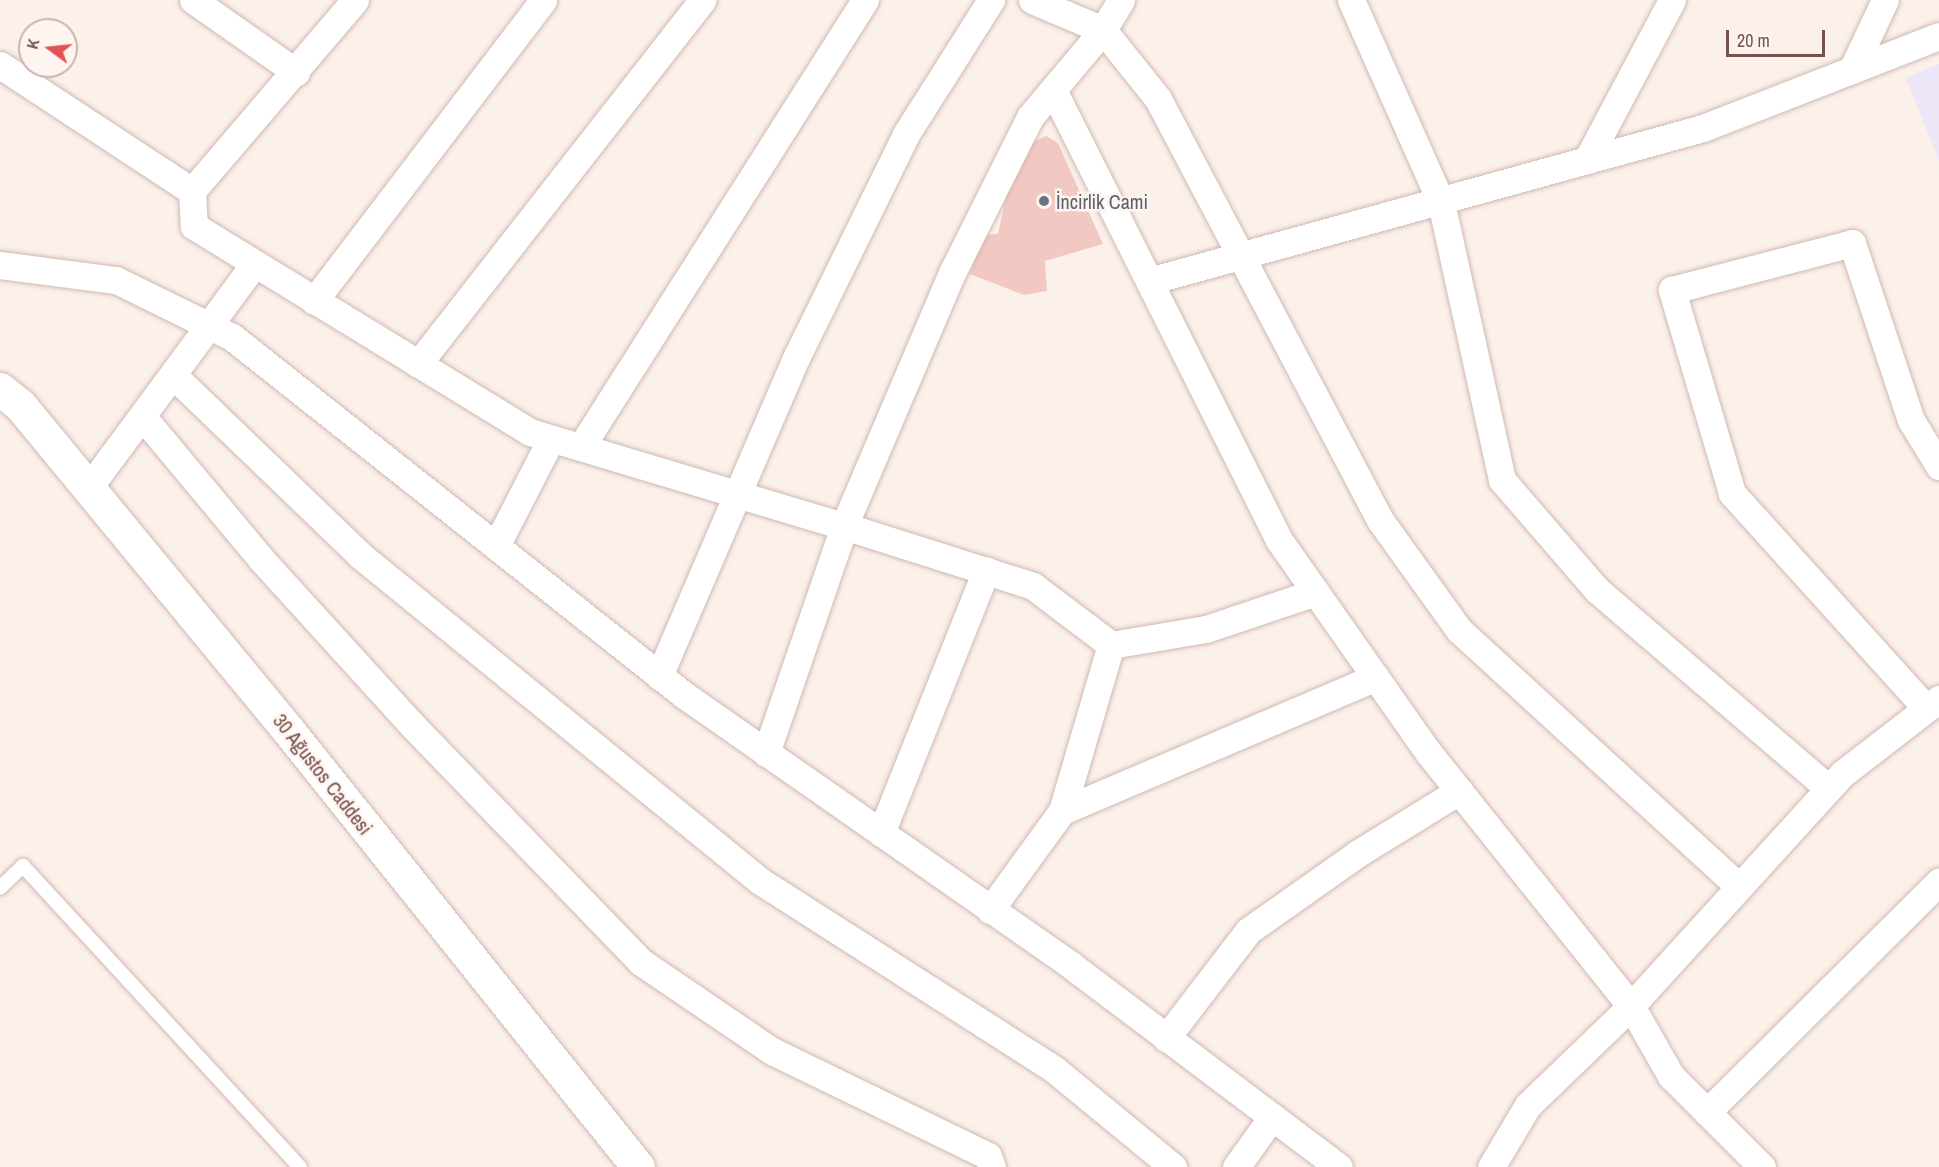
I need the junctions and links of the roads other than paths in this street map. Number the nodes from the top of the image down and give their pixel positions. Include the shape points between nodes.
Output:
1 (193, 0) edge
2 (355, 0) edge
3 (543, 0) edge
4 (702, 0) edge
5 (865, 0) edge
6 (991, 0) edge
7 (1032, 0) edge
8 (1121, 0) edge
9 (1351, 0) edge
10 (1672, 0) edge
11 (1885, 0) edge
12 (1103, 30) junction
13 (1939, 36) edge
14 (0, 65) edge
15 (1852, 70) junction
16 (296, 72) junction
17 (1053, 90) junction
18 (1587, 160) junction
19 (192, 191) junction
20 (1441, 202) junction
21 (1242, 252) junction
22 (254, 264) junction
23 (0, 266) edge
24 (1149, 281) junction
25 (314, 301) junction
26 (210, 326) junction
27 (418, 364) junction
28 (173, 375) junction
29 (0, 389) edge
30 (142, 416) junction
31 (551, 438) junction
32 (581, 447) junction
33 (1939, 466) edge
34 (87, 490) junction
35 (738, 494) junction
36 (844, 526) junction
37 (496, 546) junction
38 (986, 570) junction
39 (1316, 592) junction
40 (1111, 645) junction
41 (659, 676) junction
42 (1376, 678) junction
43 (1933, 703) edge
44 (766, 753) junction
45 (1828, 788) junction
46 (1460, 791) junction
47 (1062, 811) junction
48 (881, 833) junction
49 (1939, 882) edge
50 (1739, 887) junction
51 (0, 888) edge
52 (990, 910) junction
53 (1631, 1006) junction
54 (1166, 1038) junction
55 (1707, 1112) junction
56 (1272, 1117) junction
57 (300, 1167) edge
58 (638, 1167) edge
59 (992, 1167) edge
60 (1173, 1167) edge
61 (1236, 1167) edge
62 (1339, 1167) edge
63 (1491, 1167) edge
64 (1762, 1167) edge

1 - 16 street
2 - 16 street
3 - 25 street
4 - 27 street
5 - 32 street
6 - 35 street via 906,134 797,356
7 - 12 street
8 - 12 street
9 - 20 street
10 - 18 street
11 - 15 street
12 - 17 street
12 - 21 street via 1158,99
13 - 15 street
14 - 19 street
15 - 18 street via 1703,128
16 - 19 street
17 - 24 street
17 - 36 street via 1030,117 953,271
18 - 20 street
19 - 22 street via 194,226
20 - 21 street
20 - 45 street via 1502,480 1597,590
21 - 24 street
21 - 50 street via 1380,520 1459,630
22 - 25 street
22 - 26 street
23 - 26 street via 116,280
24 - 39 street via 1279,540
25 - 27 street
26 - 28 street
26 - 37 street via 232,337
27 - 31 street via 530,432
28 - 30 street
28 - 60 street via 361,556 760,881 1055,1070
29 - 34 main road, 30 Ağustos Caddesi via 20,405
30 - 34 street
30 - 59 street via 261,559 365,674 642,962 772,1051 988,1156
31 - 32 street
31 - 37 street
32 - 35 street
33 - 43 street via 1911,420 1852,243 1672,290 1732,493
34 - 58 main road, 30 Ağustos Caddesi via 288,730
35 - 36 street
35 - 41 street
36 - 38 street
36 - 44 street
37 - 41 street
38 - 40 street via 1033,586
38 - 48 street
39 - 40 street via 1206,629
39 - 42 street
40 - 47 street
41 - 44 street
42 - 46 street
42 - 47 street
43 - 45 street
44 - 48 street
45 - 50 street
46 - 53 street
46 - 54 street via 1357,854 1248,931
47 - 52 street
48 - 52 street
49 - 55 street
50 - 53 street
51 - 57 lane via 24,866
52 - 54 street
53 - 55 street via 1671,1076
53 - 63 street via 1528,1105
54 - 56 street
55 - 64 street
56 - 61 street
56 - 62 street

